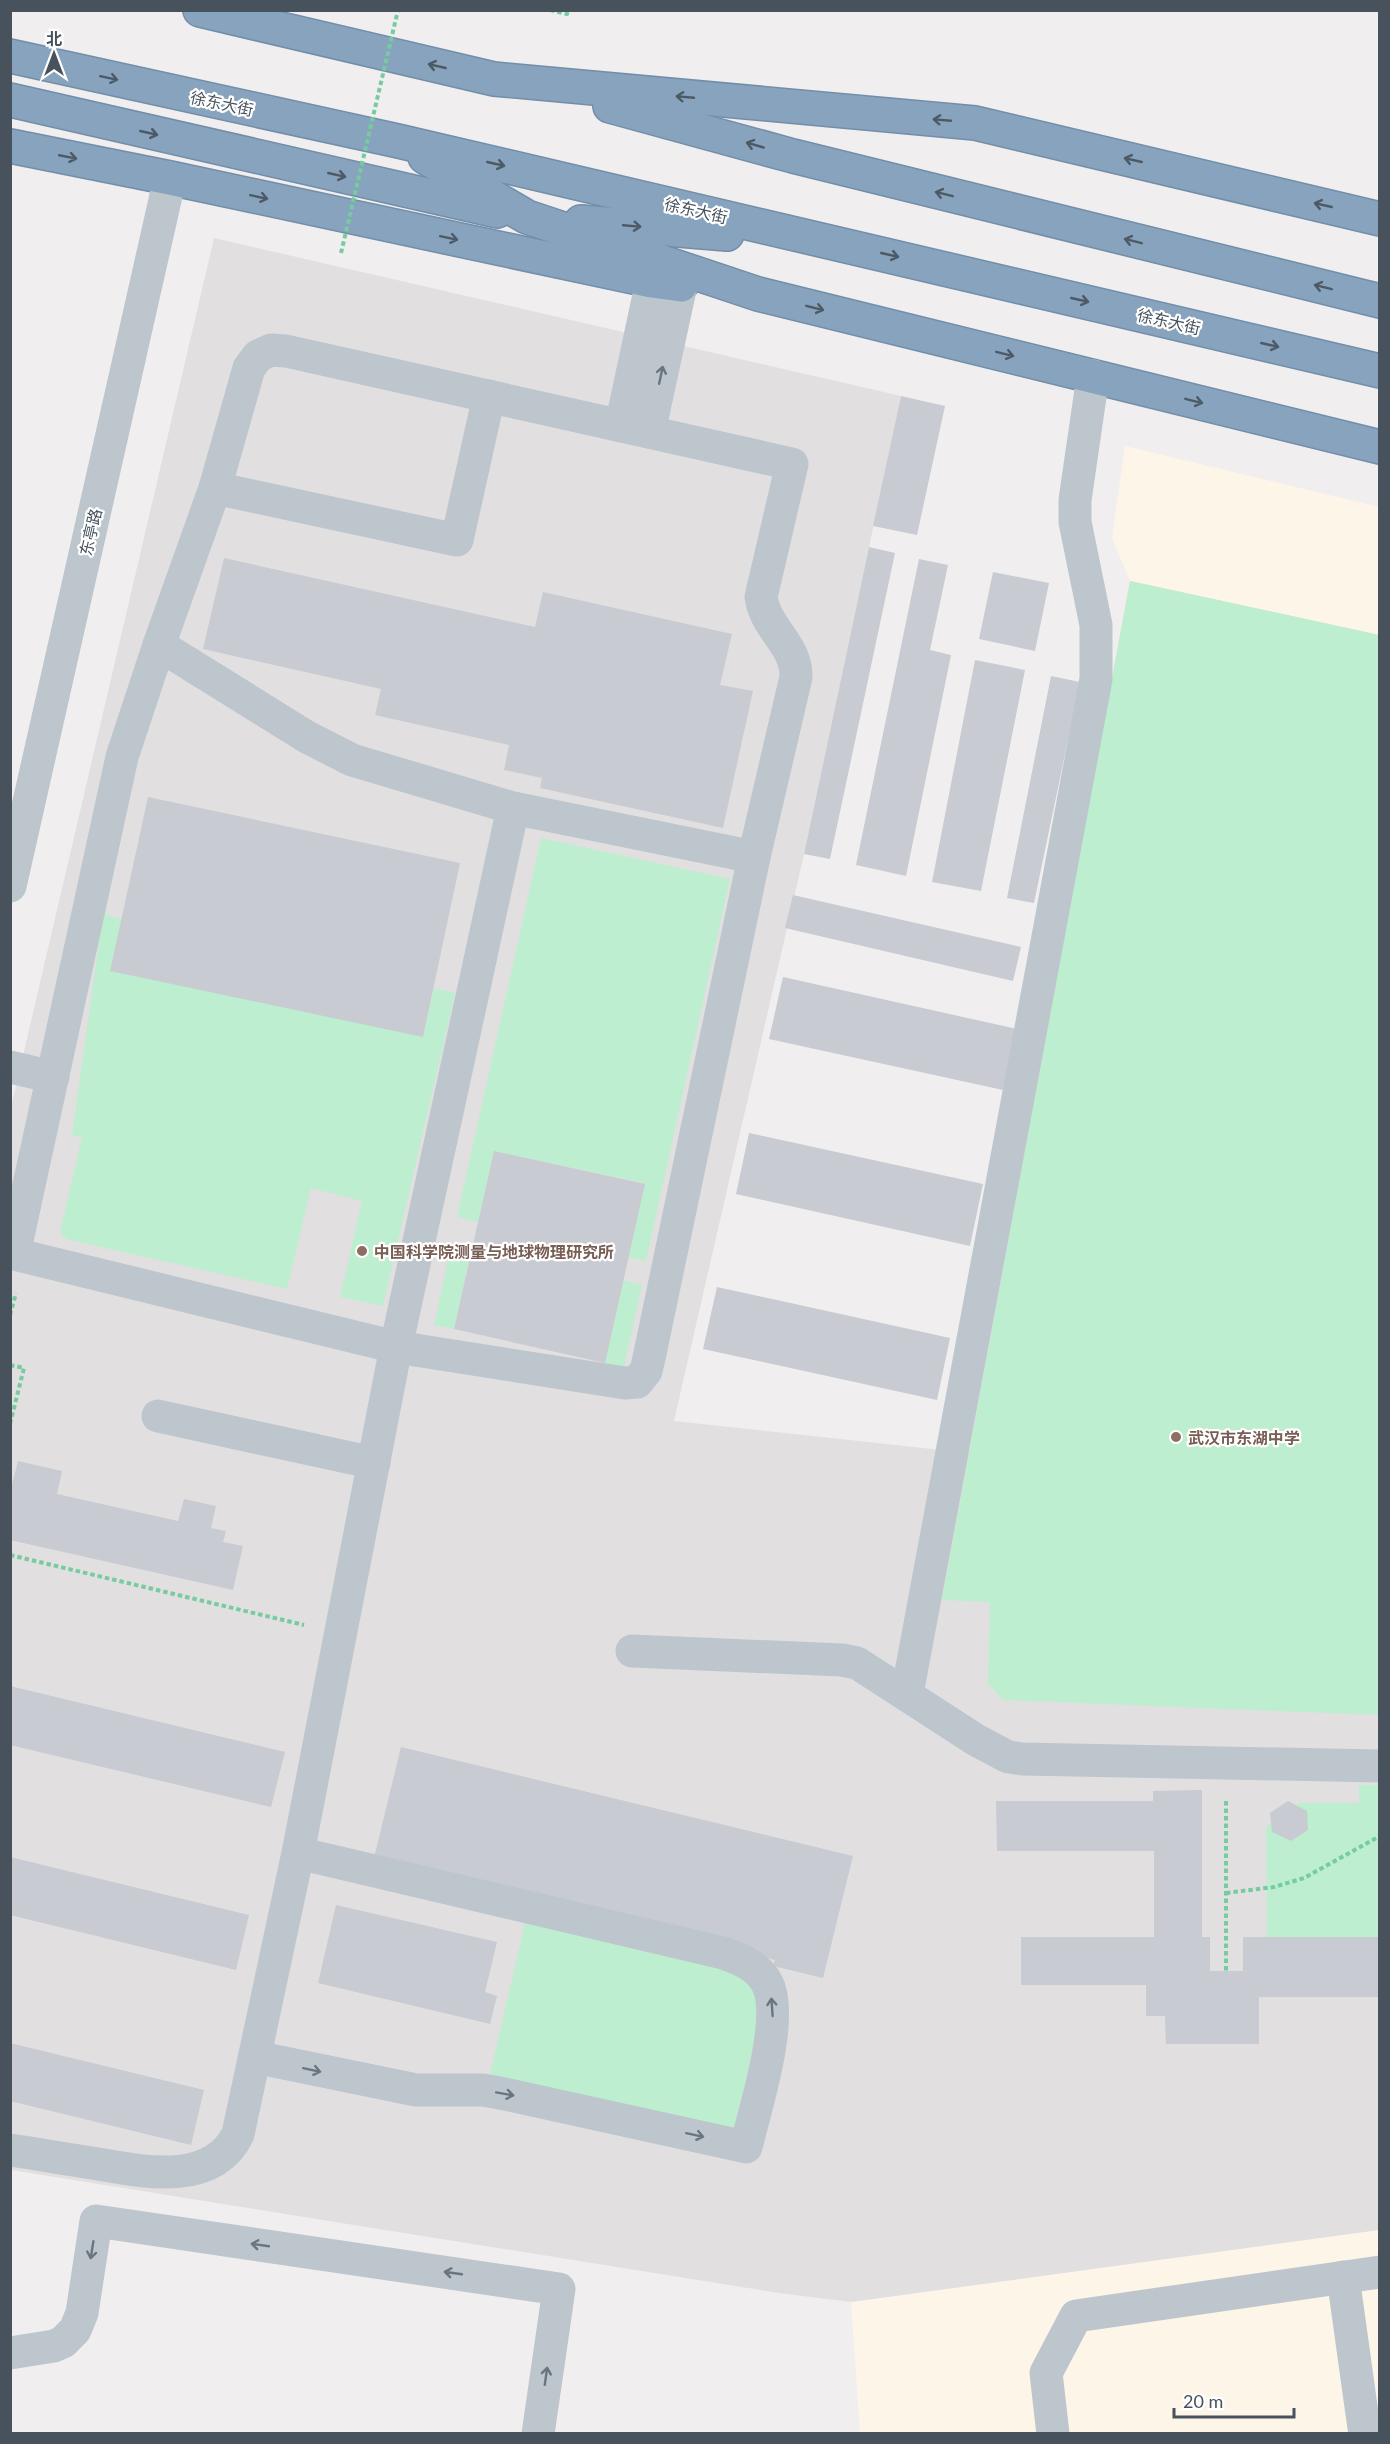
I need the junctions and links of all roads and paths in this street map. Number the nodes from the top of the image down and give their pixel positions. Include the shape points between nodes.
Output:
1 (200, 10) edge
2 (398, 10) edge
3 (550, 10) edge
4 (568, 10) edge
5 (10, 56) edge
6 (494, 79) junction
7 (10, 100) edge
8 (398, 141) junction
9 (10, 146) edge
10 (170, 178) junction
11 (527, 217) junction
12 (1380, 219) edge
13 (843, 244) junction
14 (341, 253) dead end
15 (667, 283) junction
16 (758, 294) junction
17 (1380, 301) edge
18 (1380, 371) edge
19 (1093, 376) junction
20 (489, 396) junction
21 (635, 429) junction
22 (1380, 447) edge
23 (215, 488) junction
24 (159, 645) junction
25 (513, 808) junction
26 (754, 857) junction
27 (10, 886) edge
28 (10, 1067) edge
29 (53, 1077) junction
30 (396, 1347) junction
31 (10, 1365) edge
32 (158, 1416) dead end
33 (10, 1424) edge
34 (374, 1463) junction
35 (10, 1555) edge
36 (341, 1634) junction
37 (632, 1651) dead end
38 (907, 1694) junction
39 (1226, 1764) junction
40 (1380, 1766) edge
41 (1380, 1836) edge
42 (298, 1853) junction
43 (1226, 1893) junction
44 (1226, 1971) dead end
45 (255, 2057) junction
46 (10, 2150) edge
47 (1380, 2272) edge
48 (1343, 2277) junction
49 (10, 2353) edge
50 (1380, 2426) edge
51 (538, 2433) edge
52 (1053, 2433) edge

6 -> 1 highway
2 - 14 path, bridge
3 - 4 path via 567,14
5 -> 8 highway, 徐东大街
12 -> 6 highway via 975,123
17 -> 6 highway
7 -> 11 highway
8 - 11 highway
8 -> 13 highway, 徐东大街
9 -> 10 highway
10 -> 15 highway
10 - 27 street, 东亭路
11 -> 13 highway
11 - 16 highway
13 -> 18 highway, 徐东大街
15 - 16 highway
15 - 21 street
16 -> 19 highway
19 -> 22 highway
19 - 38 street via 1074,522 1096,625 1096,679
20 - 21 street
20 - 23 street via 271,350 258,356 249,368
20 - 23 street via 457,540
21 - 26 street via 792,464 761,597 766,616 797,664 796,677
23 - 24 street
24 - 25 street via 307,737 352,759
24 - 29 street via 122,757
25 - 26 street
25 - 30 street
26 - 30 street via 646,1371 641,1378 625,1383
28 - 29 street
29 - 30 street via 14,1254
30 - 34 street
31 - 33 path via 24,1368
32 - 34 street
34 - 36 street
35 - 36 path
36 - 42 street
37 - 38 street via 842,1660 857,1663
38 - 39 street via 976,1740 1008,1756 1038,1761
39 - 40 street
39 - 43 path
41 - 43 path via 1304,1878 1248,1892
42 - 45 street
45 -> 42 street via 416,2090 483,2090 746,2146 773,2030 768,1984 742,1960
43 - 44 path
45 - 46 street via 238,2134 231,2148 211,2163 158,2173
47 - 48 street
48 - 50 street via 1364,2428
48 - 52 street via 1076,2316 1046,2373
51 -> 49 street via 559,2289 96,2221 82,2313 75,2330 54,2346

